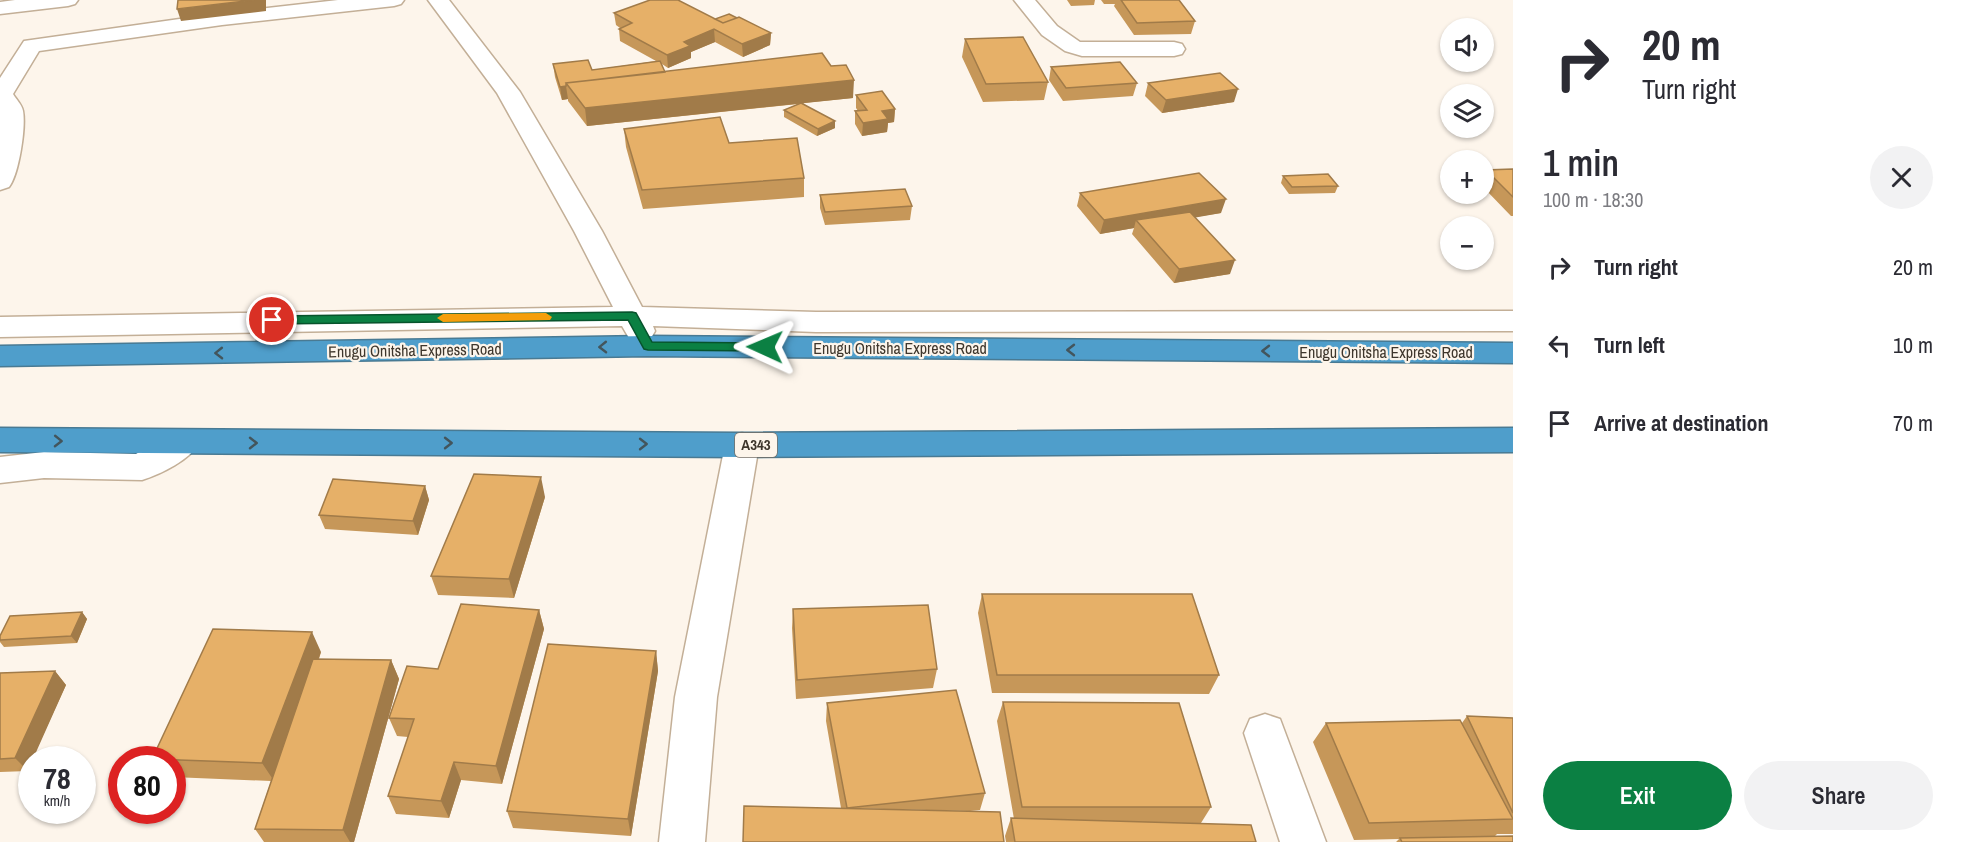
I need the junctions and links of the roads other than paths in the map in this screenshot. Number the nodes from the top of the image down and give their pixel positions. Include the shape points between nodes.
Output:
1 (68, 0) edge
2 (394, 0) edge
3 (438, 0) edge
4 (1024, 0) edge
5 (0, 8) edge
6 (1174, 49) dead end
7 (0, 182) edge
8 (632, 316) junction
9 (1513, 321) edge
10 (0, 327) edge
11 (648, 346) junction
12 (1513, 353) edge
13 (0, 356) edge
14 (0, 440) edge
15 (1513, 440) edge
16 (183, 442) junction
17 (741, 445) junction
18 (0, 470) edge
19 (1265, 733) dead end
20 (682, 842) edge
21 (1303, 842) edge

1 - 5 street
2 - 7 street via 32,46 0,94 11,110 9,145
3 - 8 street via 508,92
4 - 6 street via 1060,42 1069,47
8 - 9 street via 816,322
8 - 10 street
8 - 11 street
12 -> 11 highway, Enugu Onitsha Express Road
11 -> 13 highway, Enugu Onitsha Express Road
14 -> 16 highway, A343
15 - 17 highway, A343
16 -> 17 highway, A343
16 - 18 street via 142,467 44,465
17 - 20 street via 696,697
19 - 21 street

